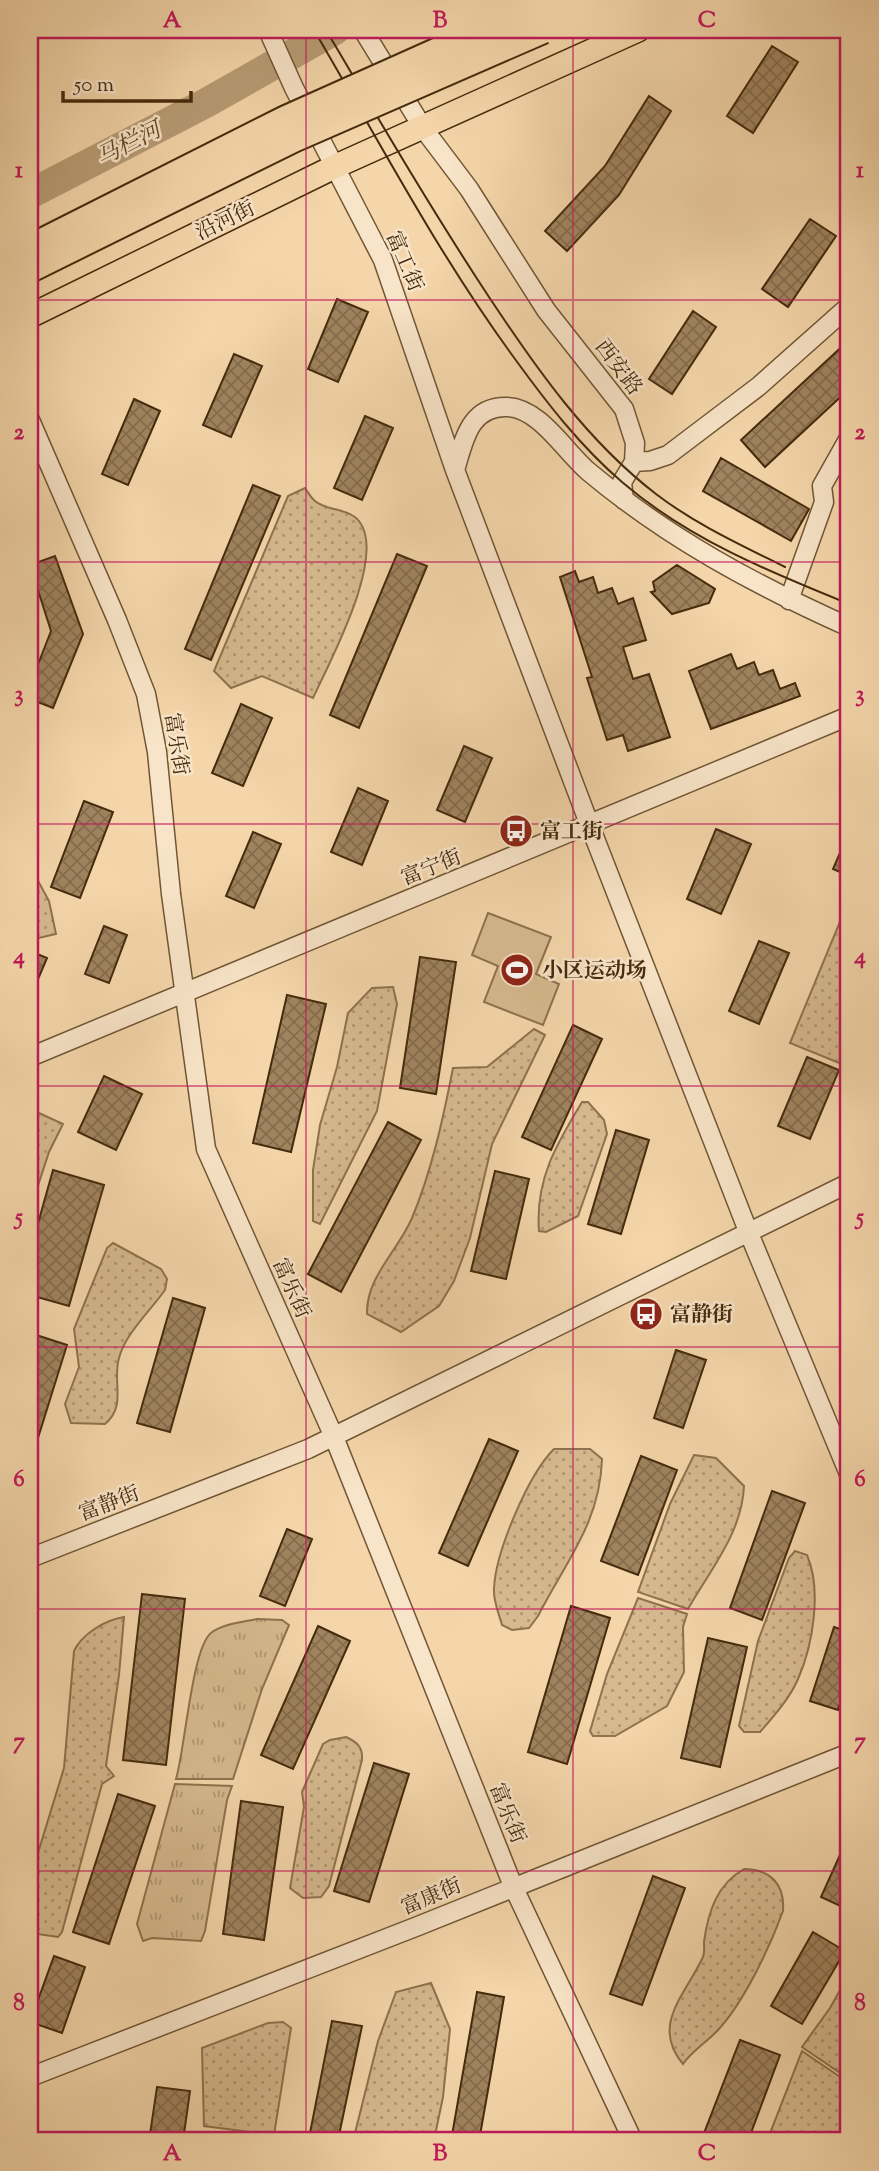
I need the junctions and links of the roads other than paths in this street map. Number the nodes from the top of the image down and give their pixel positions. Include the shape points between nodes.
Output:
1 (268, 30) edge
2 (363, 30) edge
3 (485, 30) edge
4 (543, 30) edge
5 (598, 30) edge
6 (638, 30) edge
7 (423, 128) junction
8 (334, 167) junction
9 (30, 248) edge
10 (30, 269) edge
11 (846, 313) edge
12 (30, 316) edge
13 (30, 420) edge
14 (849, 438) edge
15 (634, 462) junction
16 (455, 470) junction
17 (624, 500) junction
18 (789, 600) junction
19 (849, 627) edge
20 (849, 716) edge
21 (590, 826) junction
22 (184, 991) junction
23 (30, 1057) edge
24 (849, 1183) edge
25 (748, 1231) junction
26 (334, 1437) junction
27 (849, 1475) edge
28 (30, 1558) edge
29 (849, 1753) edge
30 (513, 1886) junction
31 (30, 2077) edge
32 (633, 2141) edge

1 - 8 street
2 - 7 street, 西安路
3 - 9 highway, bridge via 286,119
4 - 10 highway, bridge via 293,139
5 - 7 main road, 沿河街 via 434,106
6 - 7 main road, 沿河街
7 - 8 main road, 沿河街
7 - 15 street, 西安路 via 546,310 624,409 635,443
8 - 12 main road, 沿河街
8 - 16 street, 富工街 via 383,260
11 - 15 street via 668,455
13 - 22 street, 富乐街 via 146,694 157,752
14 - 18 street via 822,486 824,502
15 - 17 street, 西安路 via 622,482
16 - 17 street via 474,417 488,409 507,407 536,419
16 - 21 street, 富工街
17 - 18 street via 670,534
18 - 19 street
20 - 21 street, 富宁街
21 - 22 street, 富宁街
21 - 25 street, 富工街
22 - 23 street, 富宁街
22 - 26 street, 富乐街 via 206,1149
24 - 25 street, 富静街
25 - 26 street, 富静街
25 - 27 street, 富工街
26 - 28 street, 富静街
26 - 30 street, 富乐街
29 - 30 street, 富康街
30 - 31 street, 富康街
30 - 32 street, 富乐街

